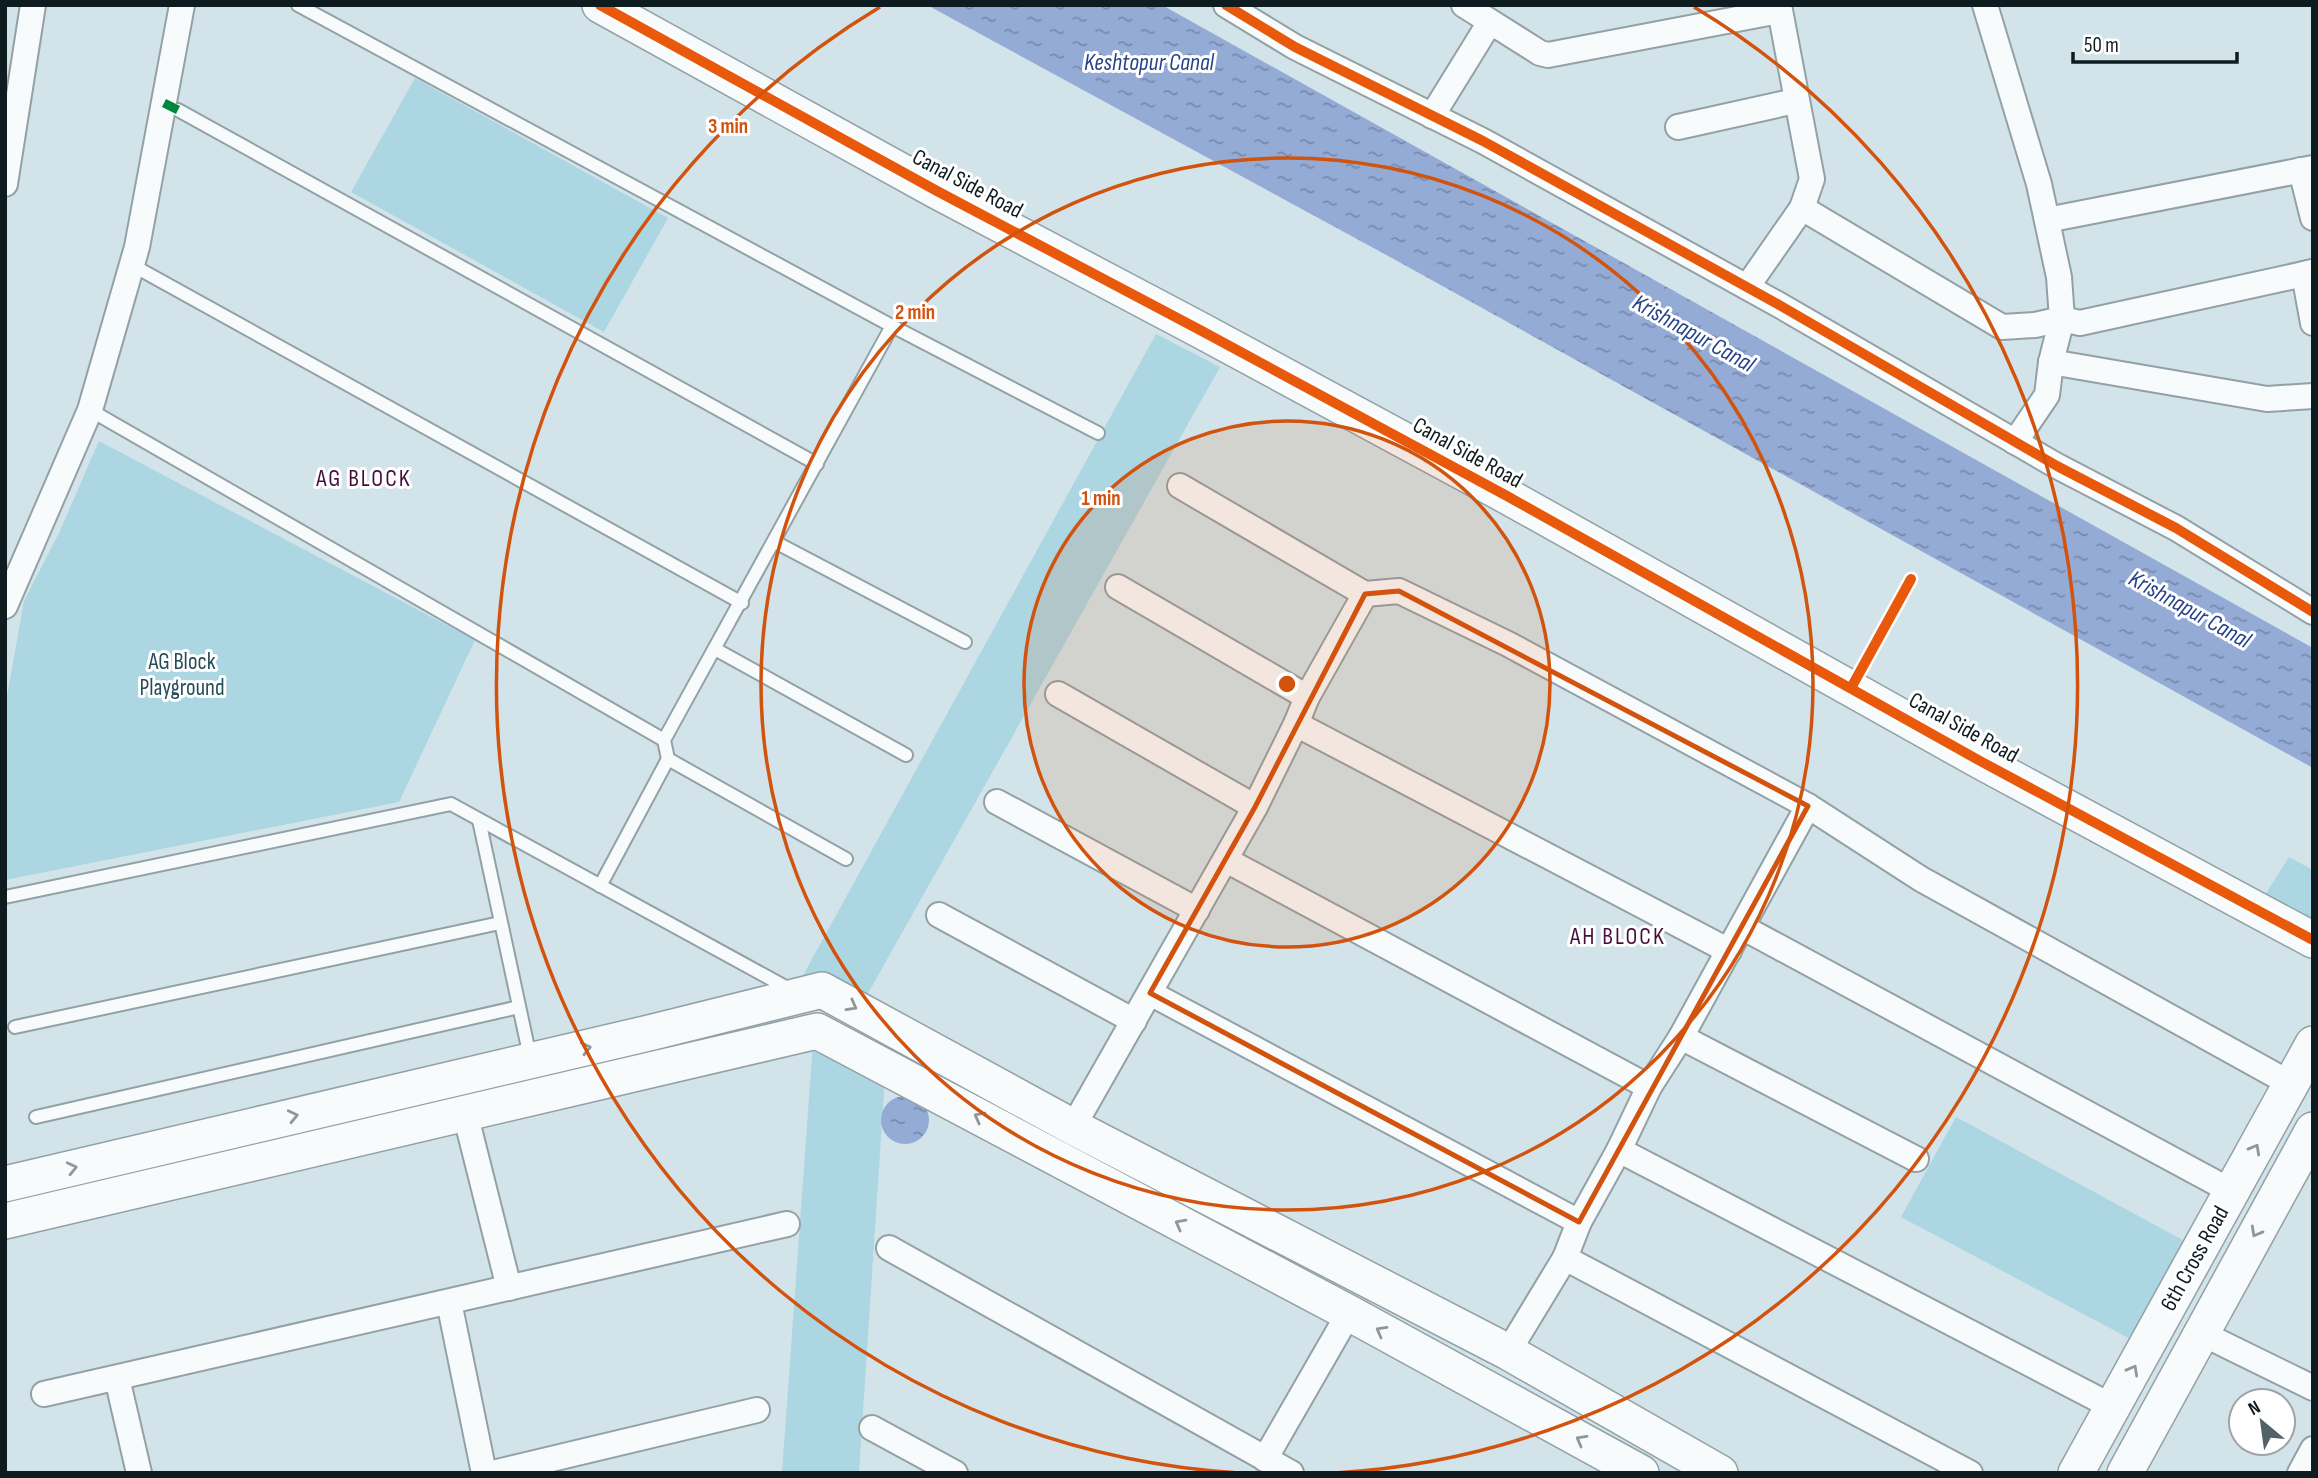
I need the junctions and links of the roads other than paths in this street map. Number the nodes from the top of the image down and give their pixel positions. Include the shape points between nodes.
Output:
1 (33, 5) edge
2 (182, 5) edge
3 (298, 5) edge
4 (600, 5) edge
5 (1226, 5) edge
6 (1464, 5) edge
7 (1985, 5) edge
8 (1779, 8) edge
9 (1490, 22) junction
10 (13, 88) edge
11 (1795, 101) junction
12 (178, 110) dead end
13 (1432, 116) junction
14 (1678, 127) dead end
15 (2307, 169) edge
16 (5, 184) edge
17 (1802, 208) junction
18 (2313, 218) edge
19 (2046, 220) junction
20 (132, 265) junction
21 (2310, 273) edge
22 (1747, 287) junction
23 (2062, 319) junction
24 (2313, 323) edge
25 (892, 326) junction
26 (2050, 362) junction
27 (2313, 396) edge
28 (90, 410) junction
29 (1098, 433) dead end
30 (2015, 442) junction
31 (817, 464) junction
32 (1180, 486) dead end
33 (775, 542) junction
34 (1118, 587) dead end
35 (8, 592) edge
36 (1364, 594) junction
37 (742, 603) junction
38 (2313, 612) edge
39 (965, 642) dead end
40 (715, 649) junction
41 (1058, 694) dead end
42 (1307, 697) junction
43 (1296, 724) junction
44 (664, 740) junction
45 (906, 755) dead end
46 (668, 758) junction
47 (997, 802) dead end
48 (1808, 806) junction
49 (1255, 807) junction
50 (479, 820) junction
51 (846, 859) dead end
52 (1226, 860) junction
53 (600, 886) junction
54 (5, 897) edge
55 (1197, 910) junction
56 (939, 915) dead end
57 (500, 923) junction
58 (1742, 927) junction
59 (2313, 940) edge
60 (1729, 951) junction
61 (1150, 993) junction
62 (800, 996) junction
63 (519, 1007) junction
64 (1134, 1021) junction
65 (15, 1027) dead end
66 (649, 1033) junction
67 (1681, 1037) junction
68 (2313, 1044) edge
69 (531, 1061) junction
70 (656, 1068) junction
71 (2291, 1084) junction
72 (1649, 1087) junction
73 (464, 1113) junction
74 (36, 1117) dead end
75 (1073, 1127) junction
76 (2313, 1130) edge
77 (1619, 1150) junction
78 (1916, 1159) dead end
79 (5, 1184) edge
80 (2231, 1192) junction
81 (5, 1222) edge
82 (1579, 1222) junction
83 (787, 1224) dead end
84 (1265, 1227) junction
85 (889, 1248) dead end
86 (1565, 1258) junction
87 (1247, 1260) junction
88 (509, 1288) junction
89 (449, 1302) junction
90 (1349, 1313) junction
91 (2201, 1333) junction
92 (1508, 1352) junction
93 (117, 1377) junction
94 (2313, 1388) edge
95 (44, 1394) dead end
96 (2113, 1407) junction
97 (757, 1410) dead end
98 (872, 1428) dead end
99 (1265, 1459) junction
100 (139, 1473) edge
101 (484, 1473) edge
102 (493, 1473) edge
103 (955, 1473) edge
104 (1291, 1473) edge
105 (1640, 1473) edge
106 (1720, 1473) edge
107 (1970, 1473) edge
108 (2076, 1473) edge
109 (2125, 1473) edge

1 - 10 street
2 - 20 street
3 - 25 lane
4 - 59 main road, Canal Side Road via 1507,496 1982,762
5 - 13 street via 1295,47
6 - 9 street
7 - 19 street
8 - 9 street via 1548,55
8 - 11 street
9 - 13 street
10 - 16 street
11 - 14 street
11 - 17 street via 1812,178
12 - 31 lane
13 - 22 street
15 - 18 street
15 - 19 street
17 - 22 street
17 - 23 street via 2002,327
19 - 23 street via 2059,277
20 - 28 street
20 - 37 lane
21 - 23 street via 2080,323
21 - 24 street
22 - 30 street
23 - 26 street
25 - 29 lane
25 - 31 lane
26 - 27 street via 2267,399
26 - 30 street via 2047,395
28 - 35 street
28 - 44 lane
30 - 38 street via 2176,528
31 - 33 lane
32 - 36 street
33 - 37 lane
33 - 39 lane
34 - 42 street
36 - 42 street
36 - 48 street via 1399,591 1508,644
37 - 40 lane
40 - 44 lane
40 - 45 lane
41 - 49 street
42 - 43 street
43 - 49 street
43 - 60 street
44 - 46 lane
46 - 51 lane
46 - 53 lane
47 - 55 street
48 - 58 street
48 - 71 street via 1921,879
49 - 52 street
50 - 53 lane
50 - 54 lane via 451,804
50 - 57 lane
52 - 55 street
52 - 72 street
53 - 62 lane
55 - 61 street
56 - 64 street
57 - 63 lane
57 - 65 lane
58 - 60 street
58 - 80 street
60 - 67 street
61 - 64 street
61 - 82 street
62 - 66 main road
62 -> 75 main road via 822,990
63 - 69 lane
63 - 74 lane
64 - 75 street
69 -> 66 main road
66 - 70 main road
67 - 72 street
67 - 78 street
68 - 71 main road, 6th Cross Road
79 -> 69 main road
70 - 73 main road
87 -> 70 main road via 817,1031
80 -> 71 main road, 6th Cross Road
72 - 77 street
73 - 81 main road
73 - 88 street
75 - 84 main road
76 -> 91 main road
77 - 82 street
77 - 96 street
96 -> 80 main road, 6th Cross Road
82 - 86 street
83 - 88 street
84 - 87 main road
84 - 92 main road
85 - 99 street
86 - 92 street
86 - 107 street
87 - 90 main road
88 - 89 street
89 - 93 street
89 - 101 street
90 - 99 street
105 -> 90 main road
91 - 94 street
91 - 109 main road
92 - 106 main road
93 - 95 street
93 - 100 street
96 - 108 main road, 6th Cross Road
97 - 102 street
98 - 103 street
99 - 104 street

